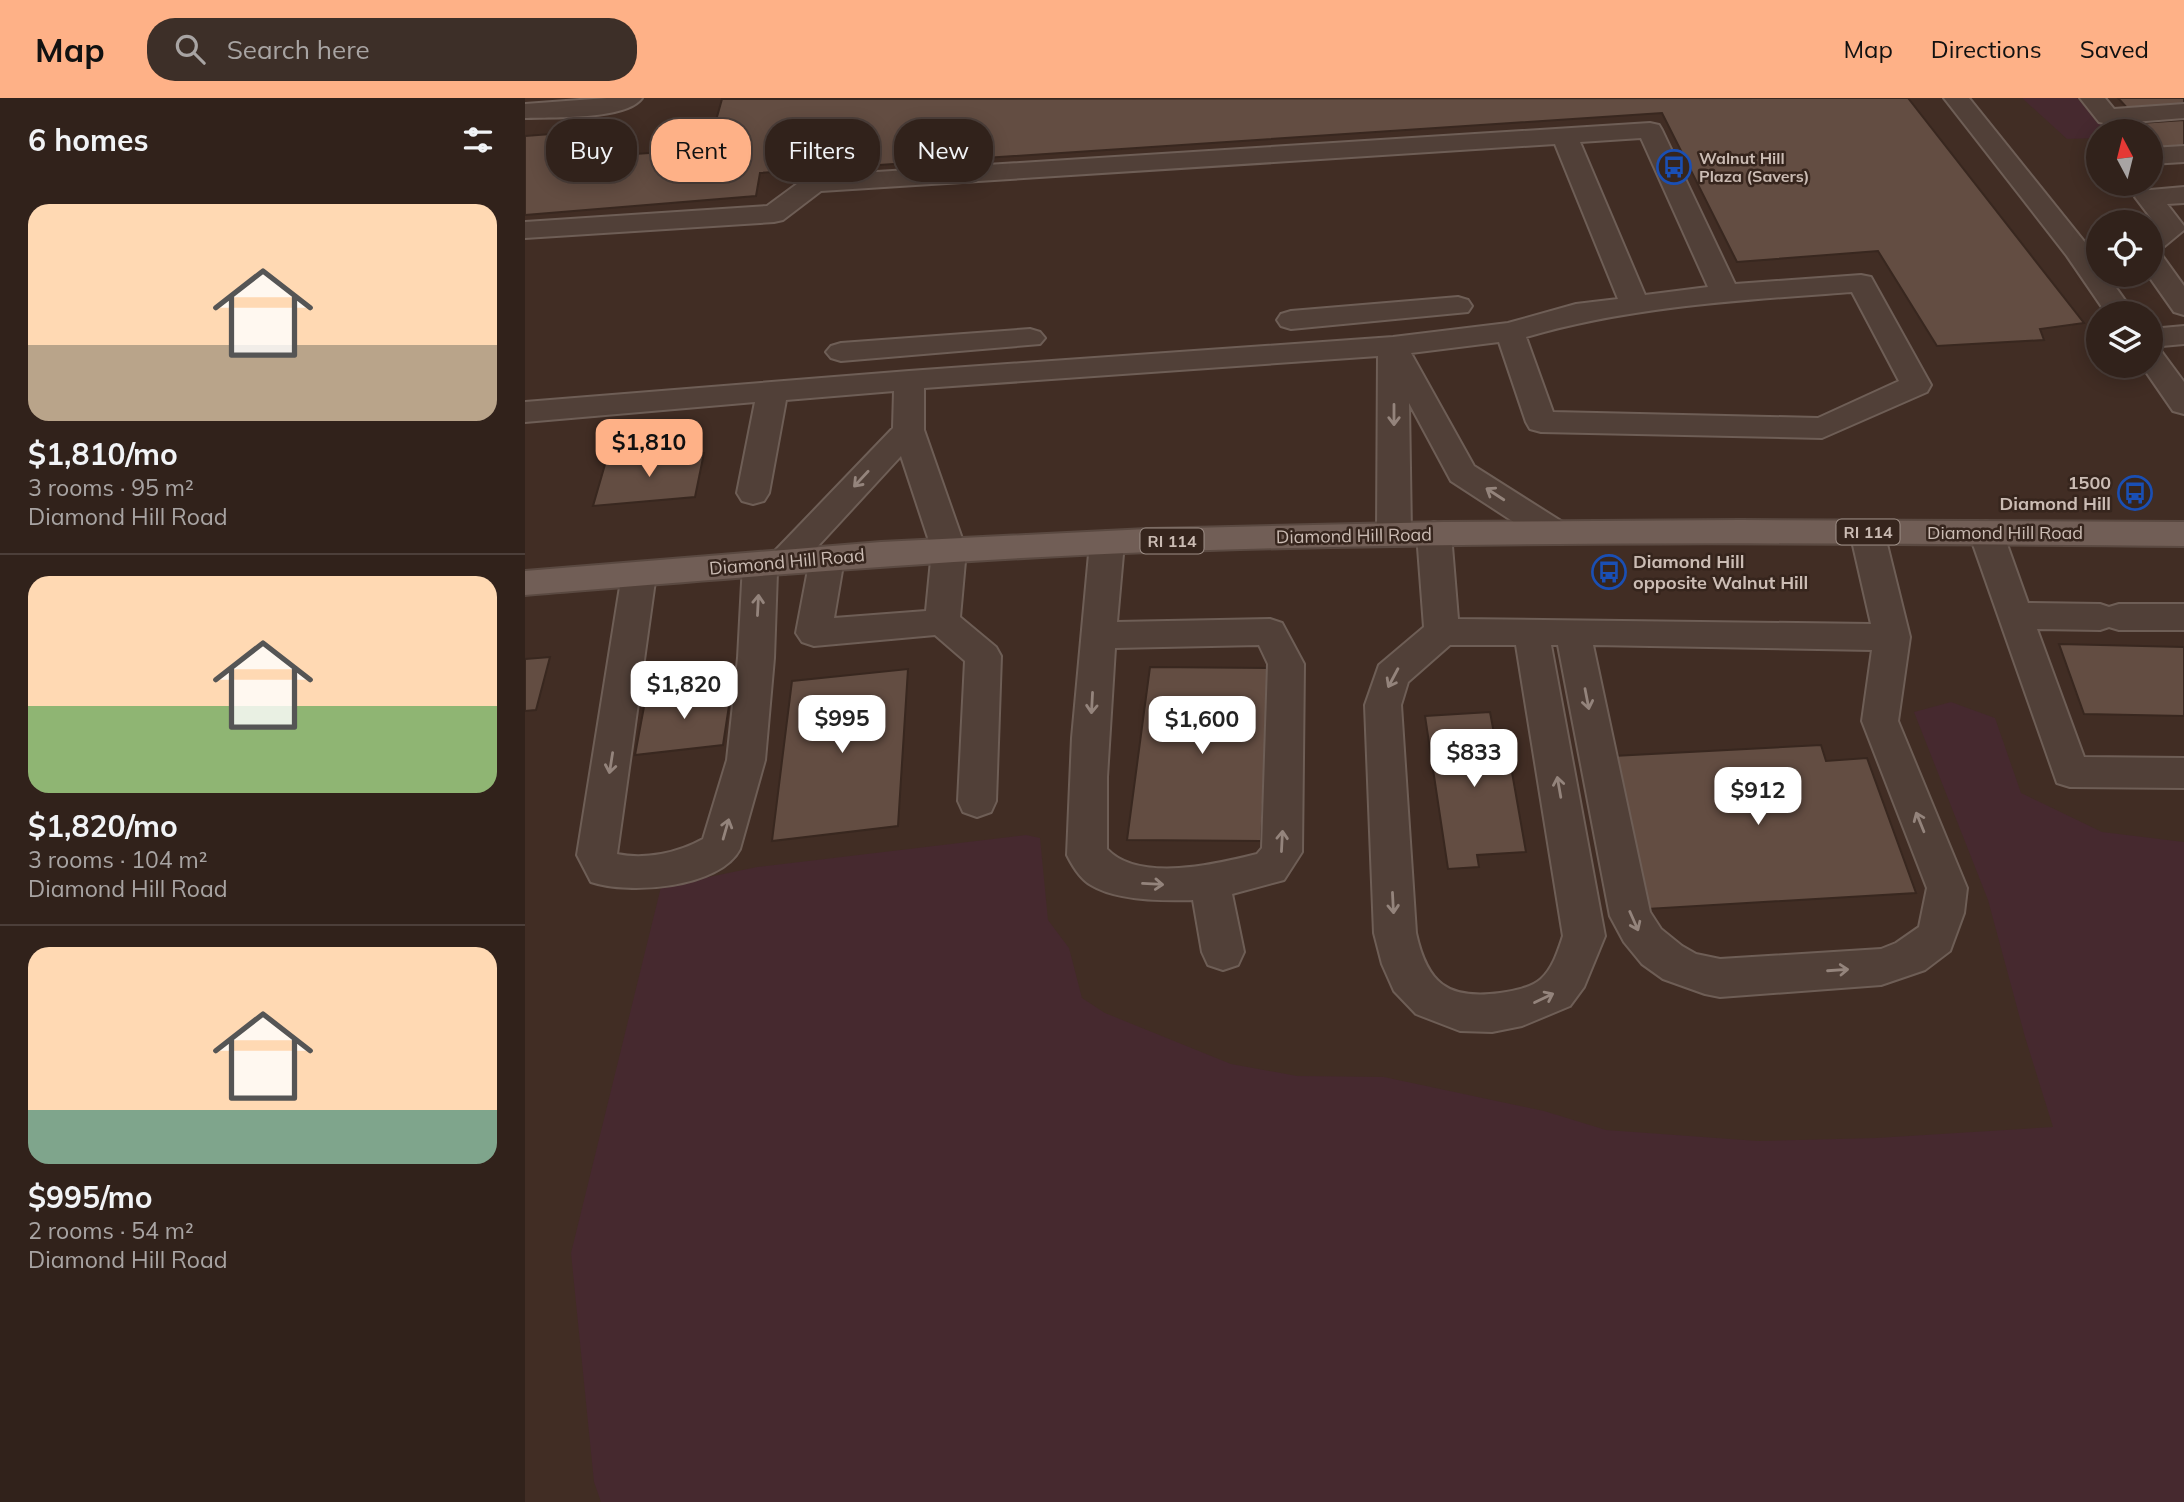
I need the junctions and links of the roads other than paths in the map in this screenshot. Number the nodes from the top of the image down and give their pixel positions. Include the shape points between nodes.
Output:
1 (630, 98) edge
2 (1956, 98) edge
3 (2092, 98) edge
4 (525, 111) edge
5 (2184, 111) edge
6 (2111, 119) edge
7 (2142, 119) edge
8 (1564, 135) junction
9 (2184, 154) edge
10 (2163, 155) edge
11 (2184, 195) edge
12 (2158, 210) edge
13 (2163, 216) edge
14 (525, 230) edge
15 (2163, 234) edge
16 (2163, 277) edge
17 (1725, 293) junction
18 (2112, 301) edge
19 (1635, 305) junction
20 (1458, 306) dead end
21 (2184, 306) edge
22 (1291, 320) dead end
23 (1510, 332) junction
24 (2184, 334) edge
25 (2163, 337) edge
26 (1030, 338) dead end
27 (1393, 346) junction
28 (841, 352) dead end
29 (2163, 374) edge
30 (909, 380) junction
31 (770, 404) junction
32 (2184, 404) edge
33 (525, 412) edge
34 (908, 430) junction
35 (753, 494) dead end
36 (1552, 531) junction
37 (1867, 532) junction
38 (1986, 533) junction
39 (1394, 534) junction
40 (1434, 534) junction
41 (2184, 534) edge
42 (1107, 543) junction
43 (949, 550) junction
44 (827, 559) junction
45 (772, 563) junction
46 (639, 574) junction
47 (525, 583) edge
48 (2015, 616) junction
49 (2184, 617) edge
50 (942, 622) junction
51 (1442, 632) junction
52 (1531, 632) junction
53 (1573, 632) junction
54 (1098, 635) junction
55 (1892, 637) junction
56 (2184, 773) edge
57 (977, 801) dead end
58 (1210, 882) junction
59 (1223, 952) dead end

1 - 4 lane via 608,106
2 - 18 lane
3 - 6 lane
5 - 7 lane
8 - 14 lane via 814,184 774,214
8 - 17 lane via 1650,130
8 - 19 lane
9 - 10 lane
11 - 12 lane via 2148,197
13 - 15 lane via 2172,228
16 - 21 lane
17 - 19 lane
17 - 23 lane via 1861,283 1916,385 1822,428 1541,422
19 - 23 lane via 1576,313
20 - 22 lane
23 - 27 lane
24 - 25 lane
26 - 28 lane
27 - 30 lane
36 -> 27 lane via 1462,473
27 -> 39 lane
29 - 32 lane
30 - 31 lane
30 - 34 lane
31 - 33 lane via 567,420
31 - 35 lane
34 - 43 lane
34 -> 45 lane
36 - 37 main road, Diamond Hill Road / RI 114
36 - 40 main road, Diamond Hill Road / RI 114
37 - 38 main road, Diamond Hill Road / RI 114
37 - 55 lane
38 - 41 main road, Diamond Hill Road / RI 114
38 - 48 lane
39 - 40 main road, Diamond Hill Road / RI 114
39 - 42 main road, Diamond Hill Road / RI 114
40 - 51 lane
42 - 43 main road, Diamond Hill Road / RI 114
42 - 54 lane
43 - 44 main road, Diamond Hill Road / RI 114
43 - 50 lane
44 - 45 main road, Diamond Hill Road / RI 114
44 - 50 lane via 814,633
45 - 46 main road, Diamond Hill Road / RI 114
46 -> 45 lane via 597,855 605,870 633,875 697,863 720,849 746,760
46 - 47 main road, Diamond Hill Road / RI 114
48 - 49 lane
48 - 56 lane via 2070,772
50 - 57 lane via 983,656
51 - 52 lane
51 -> 52 lane via 1392,674 1383,705 1395,933 1403,969 1421,993 1450,1009 1482,1014 1519,1009 1553,995 1573,969 1584,936
52 - 53 lane
53 - 55 lane
53 -> 55 lane via 1630,916 1643,940 1666,960 1694,974 1720,978 1881,967 1910,957 1935,938 1947,888 1880,721
54 -> 58 lane via 1087,855 1104,873 1151,885
58 -> 54 lane via 1270,869 1282,852 1286,664 1271,632
58 - 59 lane

